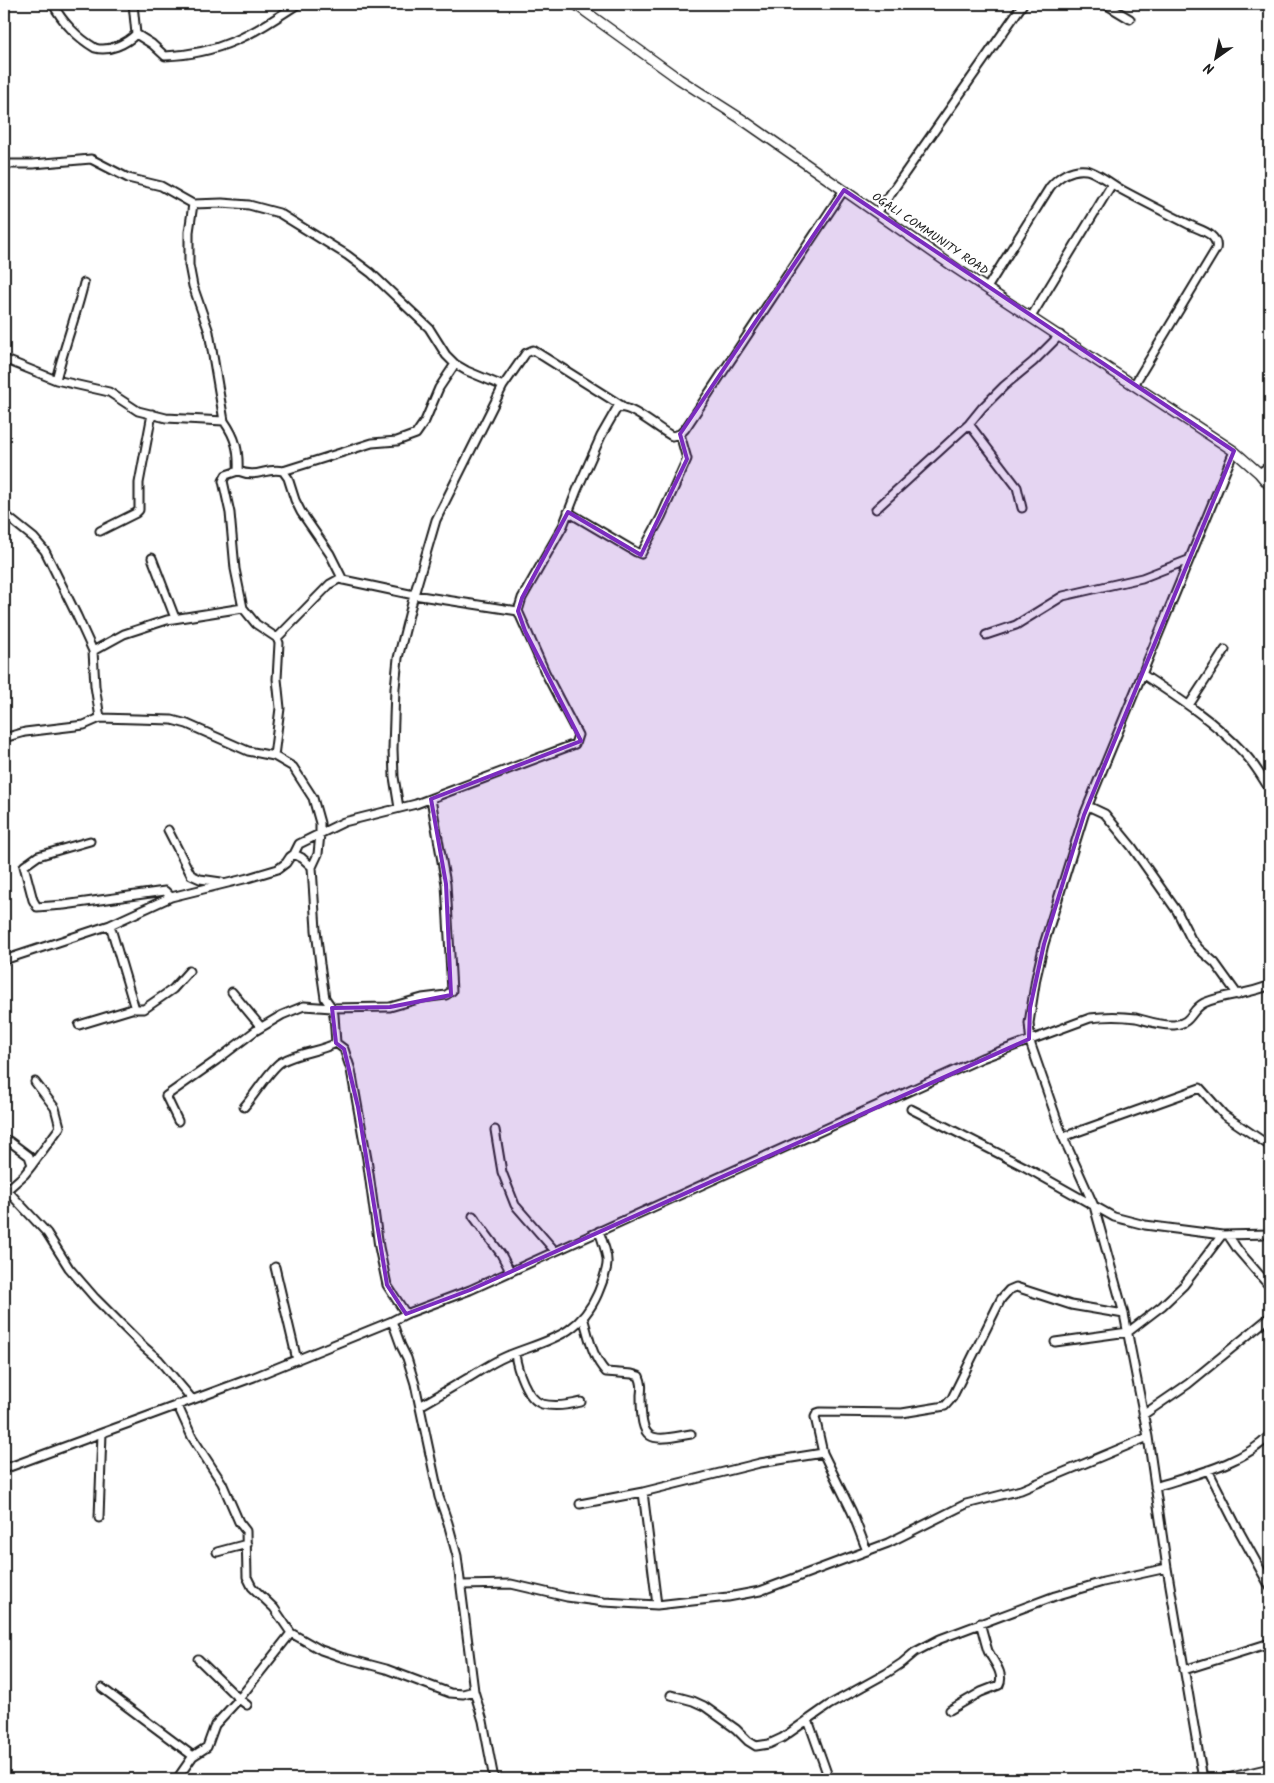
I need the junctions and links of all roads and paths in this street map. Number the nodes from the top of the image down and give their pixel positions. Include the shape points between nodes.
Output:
1 (53, 4) edge
2 (133, 4) edge
3 (298, 4) edge
4 (575, 4) edge
5 (1023, 4) edge
6 (1105, 4) edge
7 (1130, 19) dead end
8 (136, 34) junction
9 (4, 164) edge
10 (1112, 184) junction
11 (844, 190) junction
12 (193, 204) junction
13 (877, 213) junction
14 (84, 283) dead end
15 (987, 288) junction
16 (1031, 317) junction
17 (1060, 335) junction
18 (4, 359) edge
19 (455, 364) junction
20 (56, 380) junction
21 (1134, 385) junction
22 (503, 386) junction
23 (622, 406) junction
24 (152, 414) junction
25 (224, 421) junction
26 (969, 424) junction
27 (680, 434) junction
28 (1234, 451) junction
29 (1270, 466) edge
30 (238, 471) junction
31 (283, 471) junction
32 (1259, 473) junction
33 (1270, 486) edge
34 (1022, 508) dead end
35 (876, 509) dead end
36 (568, 512) junction
37 (4, 514) edge
38 (100, 531) dead end
39 (152, 558) dead end
40 (1188, 560) junction
41 (343, 580) junction
42 (414, 595) junction
43 (243, 608) junction
44 (518, 611) junction
45 (175, 618) junction
46 (986, 635) dead end
47 (277, 638) junction
48 (1225, 650) dead end
49 (93, 651) junction
50 (1142, 674) junction
51 (1188, 705) junction
52 (100, 718) junction
53 (4, 738) edge
54 (274, 756) junction
55 (1270, 790) edge
56 (431, 799) junction
57 (1088, 806) junction
58 (399, 808) junction
59 (168, 830) dead end
60 (320, 834) junction
61 (90, 841) dead end
62 (294, 854) junction
63 (312, 867) junction
64 (224, 883) junction
65 (171, 897) junction
66 (110, 925) junction
67 (4, 960) edge
68 (189, 971) dead end
69 (1270, 985) edge
70 (232, 992) dead end
71 (1238, 995) junction
72 (135, 1008) junction
73 (332, 1008) junction
74 (79, 1025) dead end
75 (261, 1027) junction
76 (1029, 1039) junction
77 (336, 1043) junction
78 (35, 1082) dead end
79 (244, 1107) dead end
80 (911, 1109) dead end
81 (178, 1121) dead end
82 (495, 1130) dead end
83 (1062, 1137) junction
84 (9, 1141) dead end
85 (1270, 1146) edge
86 (32, 1164) junction
87 (6, 1189) edge
88 (1094, 1206) junction
89 (473, 1216) dead end
90 (599, 1231) junction
91 (1270, 1234) edge
92 (1225, 1235) junction
93 (555, 1251) junction
94 (275, 1267) dead end
95 (510, 1271) junction
96 (1270, 1287) edge
97 (406, 1314) junction
98 (1124, 1314) junction
99 (1270, 1317) edge
100 (583, 1318) junction
101 (392, 1321) junction
102 (1128, 1332) junction
103 (1055, 1342) dead end
104 (515, 1354) junction
105 (297, 1360) junction
106 (192, 1398) junction
107 (581, 1402) dead end
108 (177, 1404) junction
109 (420, 1406) junction
110 (1143, 1415) junction
111 (102, 1433) junction
112 (691, 1434) dead end
113 (1270, 1435) edge
114 (1148, 1437) junction
115 (823, 1453) junction
116 (4, 1470) edge
117 (1208, 1470) junction
118 (1155, 1487) junction
119 (643, 1492) junction
120 (580, 1504) dead end
121 (99, 1518) dead end
122 (247, 1544) junction
123 (867, 1551) junction
124 (217, 1552) dead end
125 (1167, 1568) junction
126 (461, 1584) junction
127 (1270, 1587) edge
128 (657, 1605) junction
129 (980, 1623) junction
130 (291, 1633) junction
131 (1270, 1643) edge
132 (198, 1659) dead end
133 (1184, 1670) junction
134 (102, 1688) dead end
135 (474, 1691) junction
136 (671, 1695) dead end
137 (239, 1699) junction
138 (247, 1705) dead end
139 (950, 1710) dead end
140 (808, 1720) junction
141 (193, 1756) junction
142 (1270, 1768) edge
143 (177, 1779) edge
144 (494, 1779) edge
145 (829, 1779) edge
146 (1203, 1779) edge
147 (1223, 1779) edge

1 - 8 street via 68,26 100,50 126,43
2 - 8 street
3 - 8 street via 241,39 215,50 166,56
4 - 11 street, OGALI COMMUNITY ROAD via 679,79
5 - 13 street
6 - 7 street
9 - 12 street via 91,159 128,178 161,186
10 - 15 street via 1088,170 1062,174
10 - 16 street
10 - 21 street via 1204,231 1217,244
11 - 13 street, OGALI COMMUNITY ROAD
11 - 27 street
12 - 19 street via 249,205 269,210 334,246 403,302 429,328 446,356
12 - 25 street via 189,264 193,286 210,332
13 - 15 street, OGALI COMMUNITY ROAD
14 - 20 street
15 - 16 street, OGALI COMMUNITY ROAD
16 - 17 street, OGALI COMMUNITY ROAD
17 - 21 street, OGALI COMMUNITY ROAD
17 - 26 street via 1004,386
18 - 20 street
19 - 22 street
19 - 31 street via 416,434 397,442 372,443
20 - 24 street via 109,392 132,408
21 - 28 street, OGALI COMMUNITY ROAD
22 - 23 street via 526,353 533,350
22 - 42 street via 436,520
23 - 27 street via 662,432 672,436
23 - 36 street via 617,408 601,436
24 - 25 street
24 - 38 street via 139,483 139,510
25 - 30 street via 236,441
26 - 34 street via 1017,487
26 - 35 street
27 - 36 street via 687,459 641,554
28 - 32 street, OGALI COMMUNITY ROAD
28 - 40 street
29 - 32 street
30 - 31 street via 257,475 273,469
30 - 43 street via 226,475 223,481
31 - 41 street via 301,512 330,554
32 - 33 street, OGALI COMMUNITY ROAD
36 - 44 street
37 - 49 street via 45,550
39 - 45 street
40 - 46 street via 1142,578 1063,596 1016,625
40 - 50 street
41 - 42 street
41 - 47 street via 330,584
42 - 44 street
42 - 58 street via 398,658 395,688 393,749
43 - 45 street
43 - 47 street via 256,624
44 - 56 street via 578,735 577,740 575,744
45 - 49 street via 133,630
47 - 54 street via 280,708
48 - 51 street
49 - 52 street via 94,686
50 - 51 street
50 - 57 street
51 - 55 street via 1244,753
52 - 53 street via 84,725 25,732
52 - 54 street via 172,720 248,751
54 - 60 street via 293,767 310,793 320,823
56 - 58 street
56 - 73 street via 446,884 452,991 390,1007
57 - 71 street via 1105,814 1132,847 1177,911 1191,939
57 - 76 street via 1044,944 1030,1008
58 - 60 street via 344,822
59 - 64 street via 191,874
60 - 62 street via 299,844
60 - 63 street via 318,854
61 - 65 street via 38,856 24,866 37,907 165,891
62 - 63 street
62 - 64 street via 278,869
63 - 73 street via 320,964 325,998
64 - 65 street
65 - 66 street
66 - 67 street
66 - 72 street
68 - 72 street via 173,989 144,1010
69 - 71 street
70 - 75 street
71 - 76 street via 1202,1004 1181,1023 1099,1017
72 - 74 street
73 - 75 street via 304,1006
73 - 77 street
75 - 81 street via 166,1096
76 - 83 street
76 - 90 street
77 - 79 street via 280,1063
77 - 97 street via 344,1049 350,1070 387,1285
78 - 86 street via 55,1108 60,1127
80 - 88 street
82 - 93 street via 502,1172 515,1206
83 - 85 street via 1198,1088 1203,1089 1224,1115
83 - 88 street
84 - 86 street via 29,1156
86 - 87 street
87 - 106 street via 47,1232 68,1268
88 - 92 street via 1104,1213 1145,1225
88 - 98 street
89 - 95 street
90 - 93 street
90 - 100 street via 608,1266 592,1308
91 - 92 street
92 - 96 street
92 - 102 street via 1184,1285
93 - 95 street
94 - 105 street
95 - 97 street
97 - 101 street
98 - 102 street
98 - 115 street via 1071,1306 1013,1288 1001,1299 945,1406 902,1413 819,1412 815,1417
99 - 110 street via 1188,1384
100 - 104 street via 558,1336
100 - 112 street via 599,1365 606,1372 639,1376 645,1433 656,1439
101 - 105 street
101 - 109 street via 407,1358
102 - 103 street
102 - 110 street
104 - 107 street via 523,1381 536,1401 561,1405
104 - 109 street via 492,1363
105 - 106 street
106 - 108 street
108 - 111 street
108 - 122 street via 192,1437 232,1501 239,1522 246,1531
109 - 126 street
110 - 114 street
111 - 116 street
111 - 121 street
113 - 117 street via 1257,1447
114 - 118 street
114 - 123 street via 1036,1484 966,1504
115 - 119 street via 760,1464
115 - 123 street
117 - 118 street
117 - 127 street
118 - 125 street
119 - 120 street
119 - 128 street
122 - 124 street
122 - 130 street via 247,1577
123 - 128 street via 760,1591
125 - 129 street via 1054,1596
125 - 133 street
126 - 128 street via 510,1584 604,1602
126 - 135 street
129 - 139 street via 1001,1682
129 - 140 street via 915,1652 902,1664 829,1704
130 - 135 street via 321,1650 386,1669 450,1693
130 - 137 street
131 - 133 street
132 - 137 street
133 - 146 street
134 - 141 street
135 - 144 street
136 - 140 street via 704,1706 756,1746 782,1738
137 - 138 street
137 - 141 street via 215,1725 207,1747
140 - 145 street
141 - 143 street
142 - 147 street

